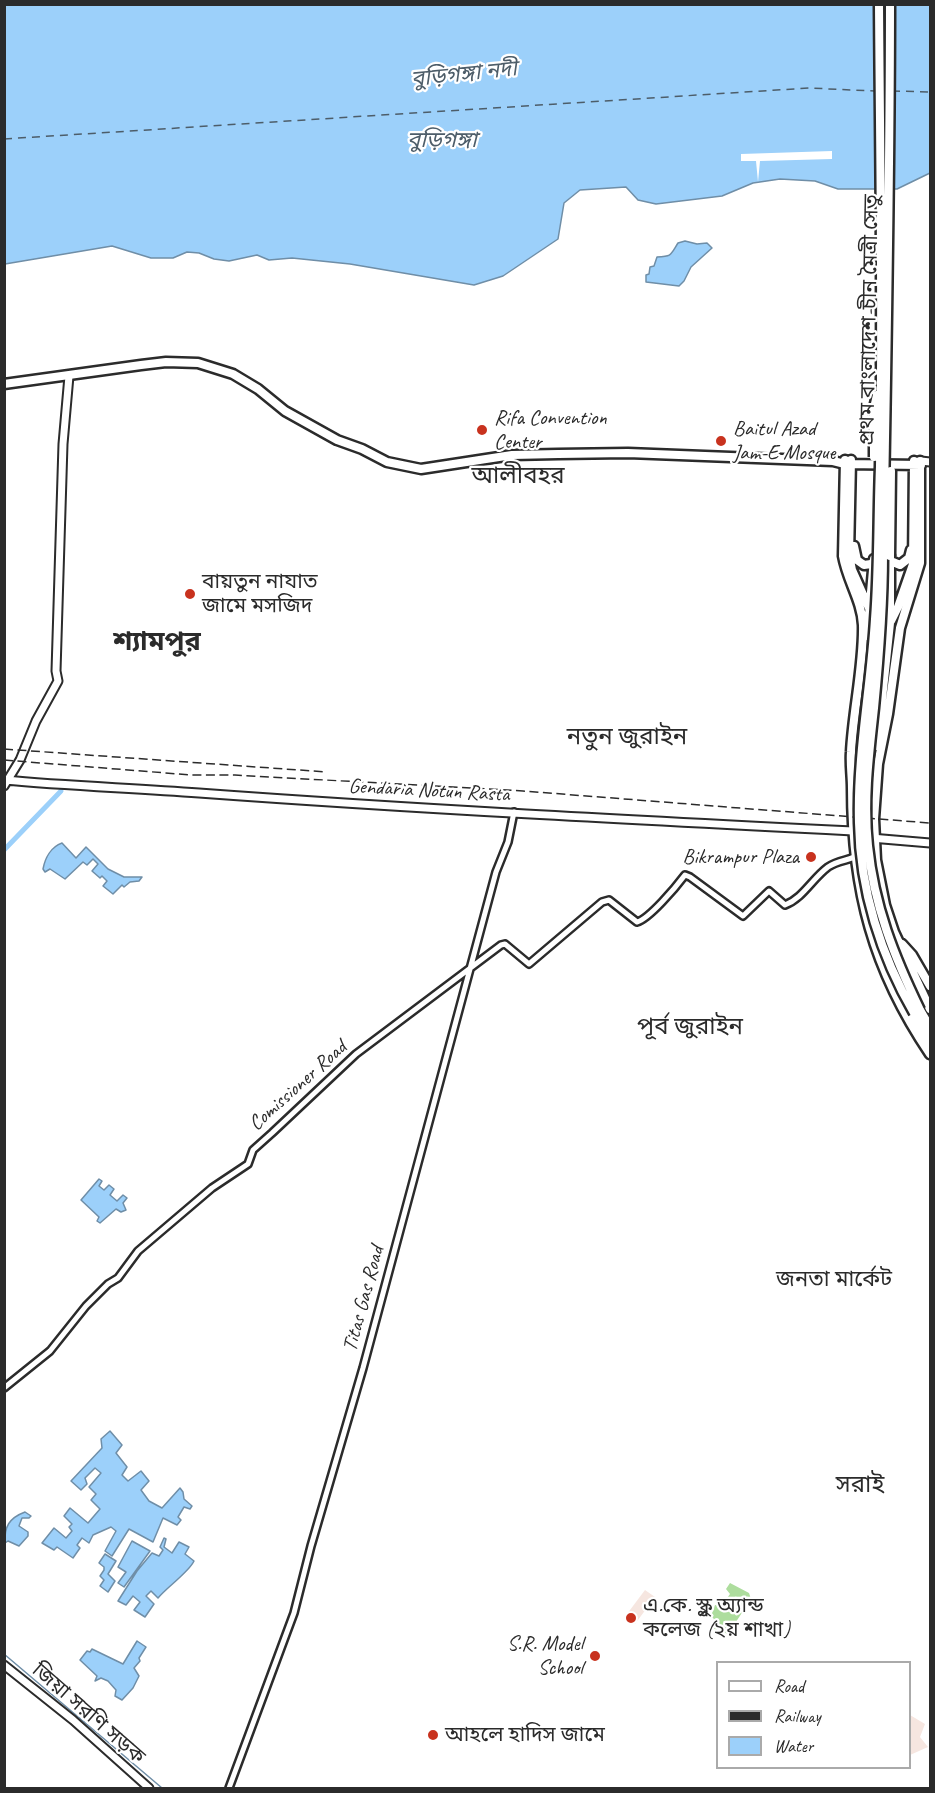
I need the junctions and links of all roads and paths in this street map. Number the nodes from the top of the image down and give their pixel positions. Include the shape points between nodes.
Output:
1 (879, 4) edge
2 (890, 4) edge
3 (69, 376) junction
4 (884, 378) junction
5 (4, 384) edge
6 (851, 461) junction
7 (919, 463) edge
8 (881, 559) junction
9 (870, 610) junction
10 (876, 619) junction
11 (890, 623) junction
12 (881, 636) junction
13 (878, 764) junction
14 (852, 770) junction
15 (6, 782) edge
16 (514, 812) junction
17 (852, 831) junction
18 (874, 840) junction
19 (930, 843) edge
20 (854, 858) junction
21 (896, 937) junction
22 (469, 971) junction
23 (930, 986) edge
24 (930, 1009) edge
25 (917, 1011) junction
26 (930, 1027) edge
27 (930, 1041) edge
28 (930, 1054) edge
29 (4, 1388) edge
30 (4, 1665) edge
31 (149, 1788) edge
32 (229, 1788) edge

1 - 4 highway, bridge
2 - 4 highway, প্রথম বাংলাদেশ-চীন মৈত্রী সেতু, bridge
3 - 5 highway
3 - 6 highway via 166,362 198,363 239,378 285,411 337,440 387,462 421,469 512,455 558,453
3 - 15 main road via 63,444 58,681
4 - 8 highway, bridge
4 - 8 highway, bridge via 892,409
6 - 7 highway
6 - 8 highway via 854,553 867,566
6 - 9 highway via 850,560
6 - 14 highway via 843,556 863,626
7 - 8 highway via 911,553 900,565
7 - 11 highway via 913,564
7 - 13 highway via 920,563 901,621
8 - 9 highway
8 - 10 highway, bridge
8 - 11 highway
8 - 12 highway, bridge
9 - 10 highway
9 - 14 highway
10 - 25 highway, bridge via 860,775 860,844 875,925 888,961
11 - 12 highway
11 - 13 highway via 879,713
12 - 25 highway, bridge via 867,775 868,844 874,887 891,945
13 - 18 highway
14 - 17 highway
15 - 16 main road, Gendaria Notun Rasta
16 - 17 main road, Gendaria Notun Rasta
16 - 22 street, Titas Gas Road
17 - 18 main road, Gendaria Notun Rasta
17 - 20 highway
18 - 19 main road, Gendaria Notun Rasta
18 - 20 street
18 - 21 highway via 879,883
20 - 22 street, Comissioner Road via 830,866 789,904 785,905 769,891 743,916 685,875 640,922 609,900 602,902 529,963 505,944
20 - 28 highway via 867,920 886,976 907,1020
21 - 23 highway
21 - 24 highway
22 - 29 street, Comissioner Road via 356,1054 257,1145 248,1164 212,1188 138,1251 50,1351
22 - 32 street, Titas Gas Road via 294,1613
25 - 26 highway
25 - 27 highway
30 - 31 main road, জিয়া সরণি সড়ক

